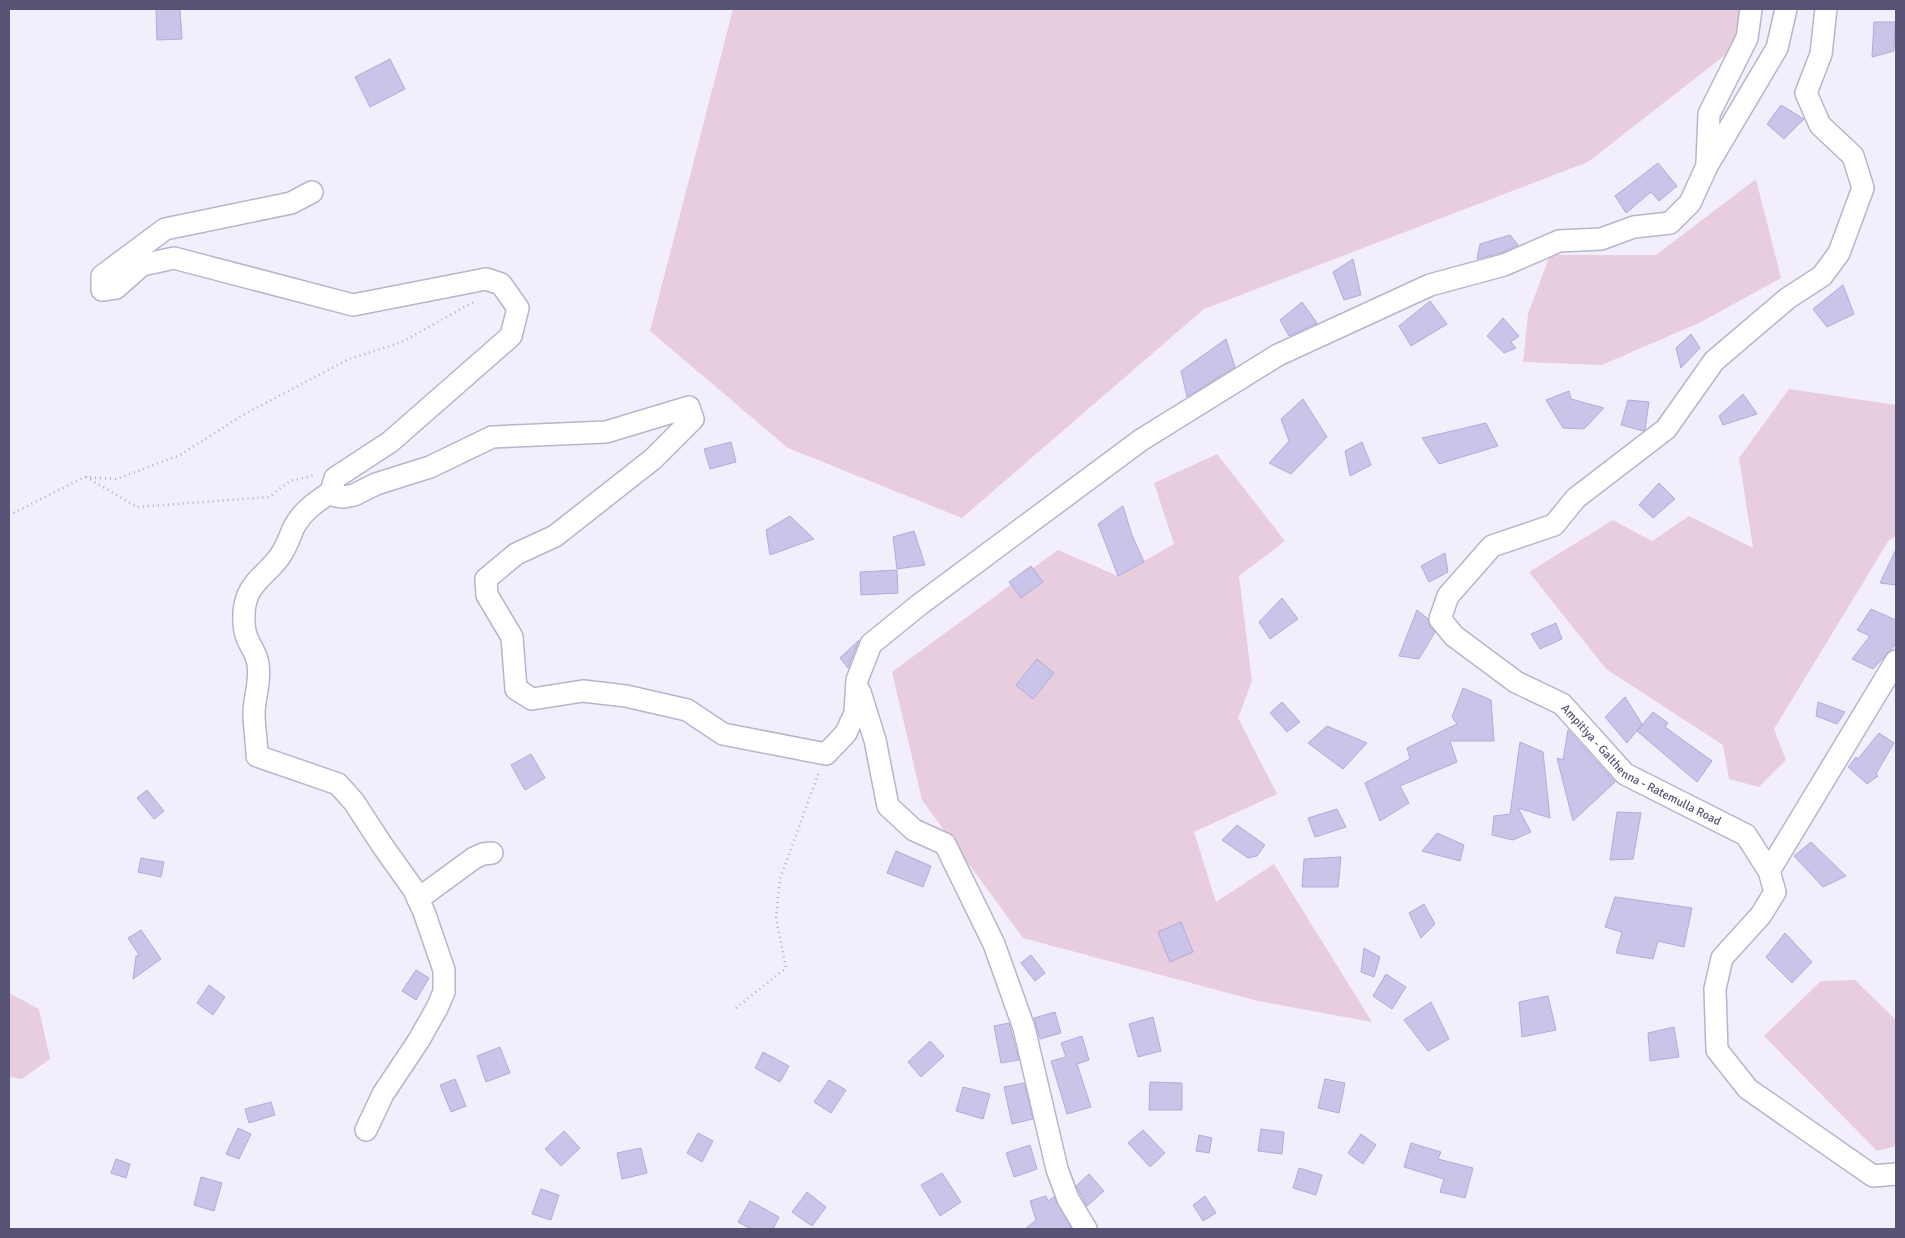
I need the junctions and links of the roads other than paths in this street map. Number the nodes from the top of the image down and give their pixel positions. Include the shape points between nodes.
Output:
1 (1751, 9) edge
2 (1786, 9) edge
3 (1826, 9) edge
4 (1707, 166) junction
5 (312, 192) dead end
6 (331, 492) junction
7 (1896, 661) edge
8 (856, 680) junction
9 (492, 853) dead end
10 (1769, 871) junction
11 (418, 899) junction
12 (366, 1130) dead end
13 (1896, 1174) edge
14 (1086, 1229) edge

1 - 4 street via 1747,38 1709,114
2 - 4 street via 1777,48
3 - 10 street, Ampitiya - Galthenna - Ratemulla Road via 1821,54 1806,93 1820,125 1853,156 1862,188 1839,253 1822,276 1788,298 1714,361 1666,429 1576,498 1554,526 1492,546 1448,596 1440,619 1454,636 1516,682 1562,704 1626,774 1746,835
4 - 8 street via 1690,204 1670,223 1634,227 1601,239 1559,241 1504,265 1430,285 1278,355 1141,440 919,605 871,644
5 - 6 street via 291,203 165,229 102,276 102,290 116,288 142,265 174,258 353,305 486,279 501,284 518,308 511,336 390,442 335,478
6 - 8 street via 336,496 354,495 376,484 430,467 492,437 606,432 689,407 693,419 653,459 555,536 516,554 486,579 488,595 512,637 516,689 532,699 583,691 626,696 688,710 723,734 826,754 846,732 855,713
6 - 11 street via 312,504 294,527 290,540 272,568 248,595 247,639 259,666 254,713 257,756 338,784 354,802
7 - 10 street
8 - 14 street via 876,740 888,806 914,830 945,844 994,944 1024,1028 1057,1169 1068,1199
9 - 11 street via 474,858
10 - 13 street, Ampitiya - Galthenna - Ratemulla Road via 1775,892 1761,915 1722,958 1715,989 1717,1050 1748,1090 1873,1176
11 - 12 street via 444,970 444,992 419,1040 383,1094

